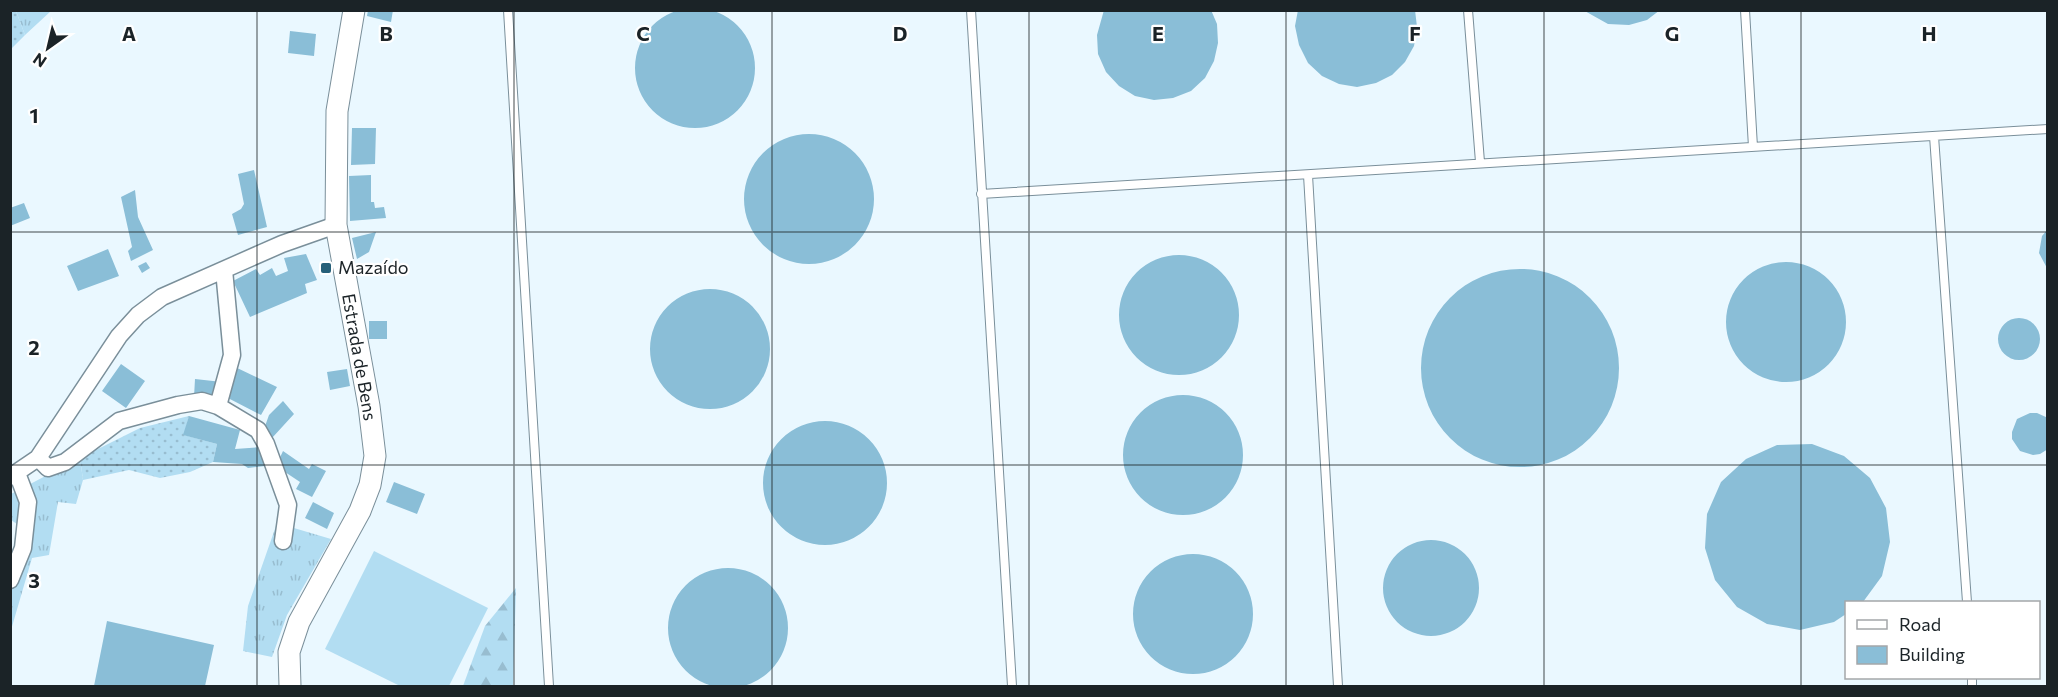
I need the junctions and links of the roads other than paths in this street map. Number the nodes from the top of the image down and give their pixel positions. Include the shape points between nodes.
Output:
1 (354, 10) edge
2 (508, 10) edge
3 (971, 10) edge
4 (1468, 10) edge
5 (1745, 10) edge
6 (2048, 129) edge
7 (1934, 136) junction
8 (1753, 147) junction
9 (1480, 162) junction
10 (1308, 174) junction
11 (981, 194) junction
12 (336, 225) junction
13 (224, 270) junction
14 (219, 406) junction
15 (38, 458) junction
16 (14, 475) edge
17 (283, 541) dead end
18 (10, 580) edge
19 (1966, 601) edge
20 (290, 687) edge
21 (549, 687) edge
22 (1012, 687) edge
23 (1338, 687) edge

1 - 12 street, Estrada de Bens via 337,111
2 - 21 lane
3 - 11 lane
4 - 9 lane
5 - 8 lane
6 - 7 lane
7 - 8 lane
7 - 19 lane
8 - 9 lane
9 - 10 lane
10 - 11 lane
10 - 23 lane
11 - 22 lane
12 - 13 street
12 - 20 street, Estrada de Bens via 375,456 360,511 299,622 289,652
13 - 14 street via 232,355
13 - 15 street via 162,297 138,315 119,336
14 - 15 street via 202,401 119,421 65,462 48,468
14 - 17 street via 258,430 266,444 288,505
15 - 16 street
16 - 18 street via 28,502 23,548

